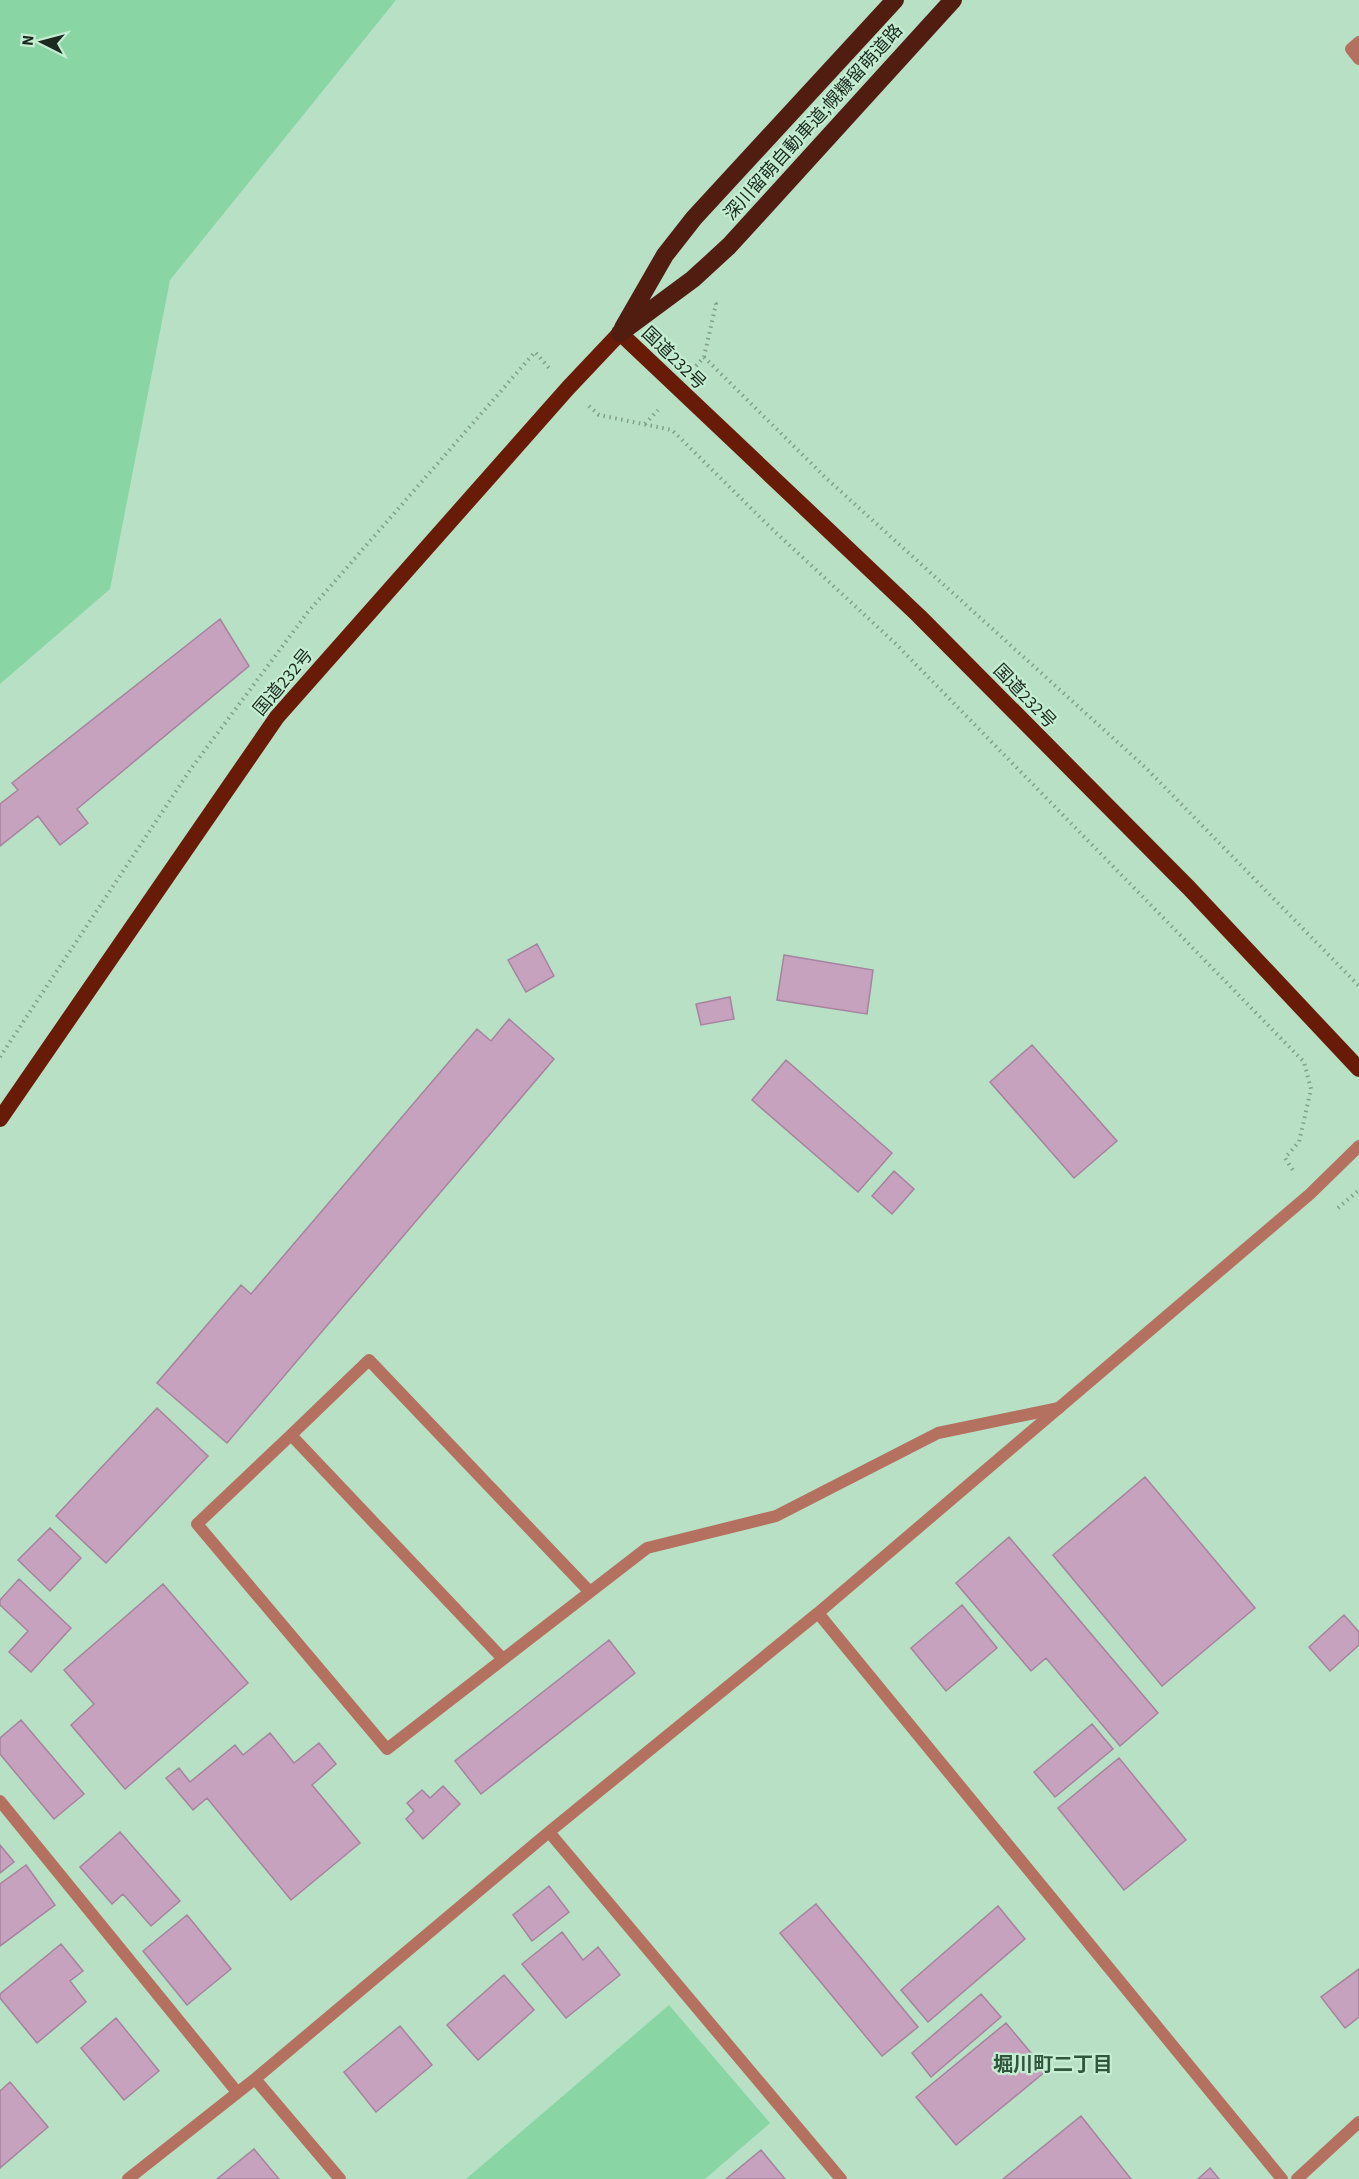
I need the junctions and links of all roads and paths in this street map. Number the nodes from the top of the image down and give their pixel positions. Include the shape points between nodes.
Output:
1 (895, 0) edge
2 (953, 0) edge
3 (1359, 42) edge
4 (1359, 59) edge
5 (620, 333) junction
6 (704, 357) dead end
7 (672, 430) dead end
8 (1359, 986) edge
9 (1359, 1069) edge
10 (0, 1119) edge
11 (1359, 1146) edge
12 (1359, 1190) edge
13 (1310, 1194) junction
14 (1059, 1408) junction
15 (291, 1435) junction
16 (590, 1592) junction
17 (818, 1613) junction
18 (504, 1659) junction
19 (0, 1802) edge
20 (549, 1832) junction
21 (255, 2079) junction
22 (237, 2092) junction
23 (1359, 2122) edge
24 (128, 2179) edge
25 (340, 2179) edge
26 (841, 2179) edge
27 (1282, 2179) edge
28 (1297, 2179) edge

1 - 5 highway, 深川留萌自動車道;幌糠留萌道路 via 694,218 665,255
2 - 5 highway, 深川留萌自動車道;幌糠留萌道路 via 729,246 693,279
3 - 4 street via 1351,49
5 - 9 highway, 国道232号 via 919,616 1190,888
5 - 10 highway, 国道232号 via 277,717
6 - 8 path via 827,479 1144,767
7 - 13 path via 896,644 1304,1062 1311,1089 1299,1142 1285,1158
11 - 13 street
12 - 13 path via 1330,1216
13 - 14 street
14 - 16 street via 938,1433 776,1516 647,1548
14 - 17 street
15 - 16 street via 369,1360
15 - 18 street
15 - 18 street via 197,1524 387,1749
16 - 18 street
17 - 20 street
17 - 27 street
19 - 22 street
20 - 21 street
20 - 26 street
21 - 22 street
21 - 25 street
22 - 24 street
23 - 28 street

